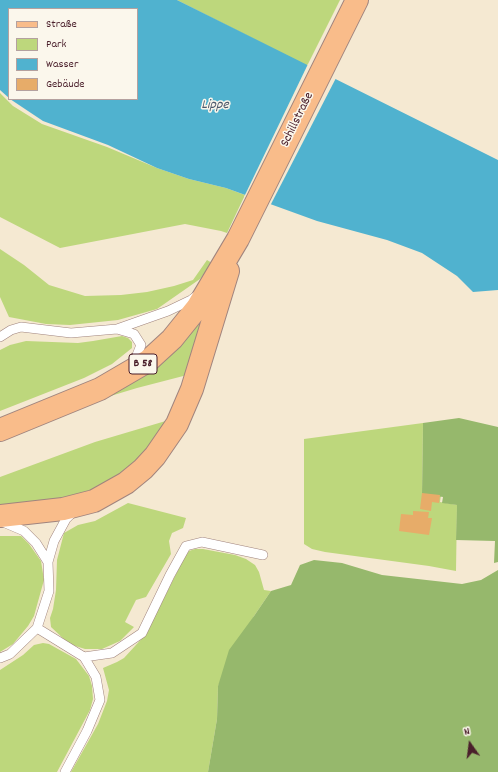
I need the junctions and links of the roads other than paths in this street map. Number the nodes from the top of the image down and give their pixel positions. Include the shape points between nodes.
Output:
1 (358, 0) edge
2 (238, 239) junction
3 (208, 288) junction
4 (117, 329) junction
5 (0, 337) edge
6 (130, 373) junction
7 (0, 430) edge
8 (94, 501) junction
9 (0, 516) edge
10 (0, 521) edge
11 (263, 555) dead end
12 (48, 562) junction
13 (37, 628) junction
14 (84, 657) junction
15 (0, 658) edge
16 (65, 772) edge

1 - 2 main road, Schillstraße / B 58
2 - 3 main road, B 58
2 - 8 main road, B 58 via 192,389 177,424 143,469 126,483
3 - 4 lane via 168,311
3 - 6 main road, B 58 via 197,308 172,339
4 - 5 lane via 70,333 21,327
4 - 6 lane via 134,334 141,345
6 - 7 main road, B 58 via 100,390
8 - 9 main road, B 58 via 63,509
8 - 12 lane via 66,519 54,541
10 - 12 lane via 24,531 36,543
11 - 14 lane via 202,542 186,546 142,633 112,653
12 - 13 lane via 49,592
13 - 14 lane
13 - 15 lane via 10,654
14 - 16 lane via 96,677 100,700

